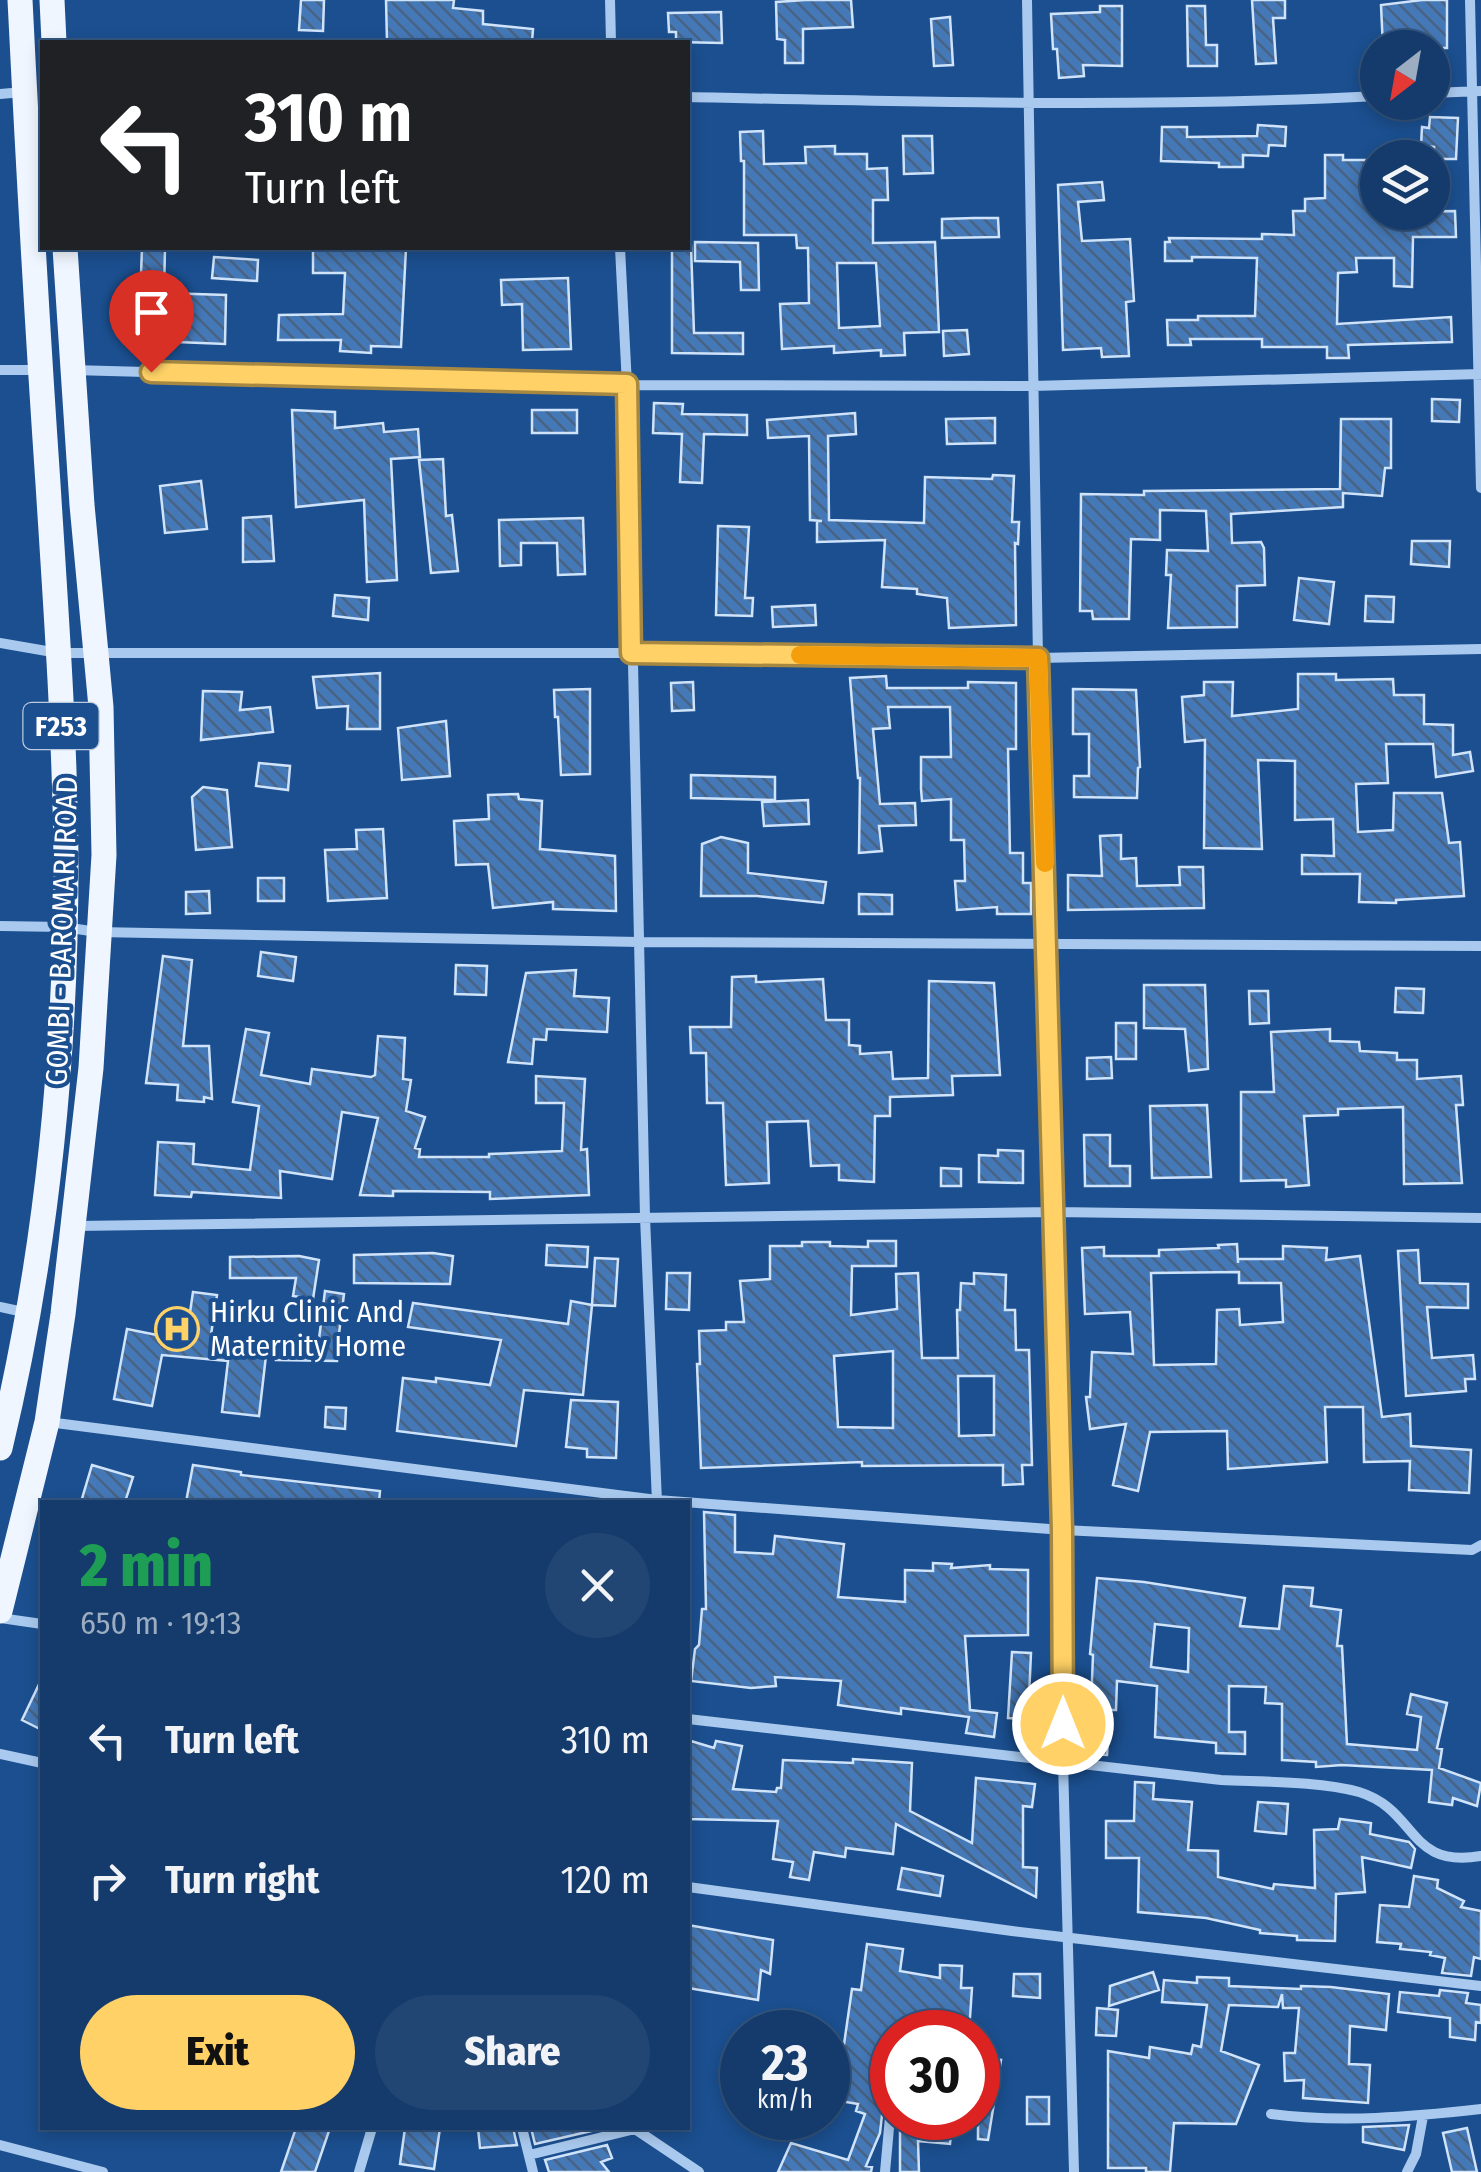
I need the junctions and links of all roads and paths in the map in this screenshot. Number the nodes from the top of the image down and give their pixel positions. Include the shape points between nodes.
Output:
1 (20, 0) edge
2 (52, 0) edge
3 (610, 0) edge
4 (1027, 0) edge
5 (1470, 0) edge
6 (54, 40) edge
7 (611, 40) edge
8 (1476, 91) edge
9 (1450, 92) edge
10 (12, 93) edge
11 (690, 96) edge
12 (1360, 97) edge
13 (1029, 105) junction
14 (64, 250) edge
15 (620, 250) edge
16 (0, 370) edge
17 (41, 370) junction
18 (72, 370) junction
19 (1480, 374) edge
20 (627, 384) junction
21 (1032, 386) junction
22 (1481, 488) edge
23 (0, 643) edge
24 (1481, 649) edge
25 (97, 652) junction
26 (58, 653) junction
27 (631, 653) junction
28 (1038, 658) junction
29 (0, 926) edge
30 (64, 926) junction
31 (97, 932) junction
32 (639, 942) junction
33 (1048, 942) junction
34 (1481, 946) edge
35 (1054, 1212) junction
36 (645, 1217) junction
37 (1481, 1218) edge
38 (74, 1226) junction
39 (0, 1306) edge
40 (29, 1313) junction
41 (47, 1422) junction
42 (0, 1448) edge
43 (649, 1500) edge
44 (657, 1500) edge
45 (690, 1503) edge
46 (1062, 1530) junction
47 (1481, 1545) edge
48 (0, 1614) edge
49 (40, 1624) edge
50 (690, 1719) edge
51 (0, 1754) edge
52 (1063, 1762) junction
53 (40, 1763) edge
54 (1481, 1856) edge
55 (690, 1887) edge
56 (1069, 1936) junction
57 (1481, 1986) edge
58 (1481, 2109) edge
59 (1270, 2114) dead end
60 (1423, 2116) junction
61 (371, 2130) edge
62 (523, 2130) edge
63 (632, 2130) edge
64 (637, 2130) edge
65 (888, 2140) edge
66 (0, 2145) edge
67 (529, 2155) junction
68 (103, 2172) edge
69 (358, 2172) edge
70 (533, 2172) edge
71 (699, 2172) edge
72 (885, 2172) edge
73 (1074, 2172) edge
74 (1407, 2172) edge

1 - 10 main road, GOMBI - BAROMARI ROAD / F253
2 - 6 main road
3 - 7 street
4 - 13 street
5 - 8 street
8 - 9 street
8 - 19 street
10 - 17 main road, GOMBI - BAROMARI ROAD / F253
11 - 13 street
12 - 13 street
13 - 21 street
14 - 18 main road, GOMBI - BAROMARI ROAD / F253
15 - 20 street
16 - 17 street
17 - 26 main road, GOMBI - BAROMARI ROAD / F253
18 - 20 street
18 - 25 main road, GOMBI - BAROMARI ROAD / F253
19 - 21 street
19 - 22 street
20 - 21 street
20 - 27 street
21 - 28 street
23 - 26 street
24 - 28 street
25 - 26 street
25 - 27 street
25 - 31 main road, GOMBI - BAROMARI ROAD / F253 via 104,855
26 - 30 main road, GOMBI - BAROMARI ROAD / F253
27 - 28 street
27 - 32 street
28 - 33 street
29 - 30 street
30 - 31 street
30 - 40 main road, GOMBI - BAROMARI ROAD / F253 via 58,1078
31 - 32 street
31 - 38 main road, GOMBI - BAROMARI ROAD / F253
32 - 33 street
32 - 36 street
33 - 34 street
33 - 35 street
35 - 36 street
35 - 37 street
35 - 46 street
36 - 38 street
36 - 44 street
38 - 41 main road, GOMBI - BAROMARI ROAD / F253
39 - 40 street
40 - 42 main road, GOMBI - BAROMARI ROAD / F253
41 - 43 street
41 - 48 main road, GOMBI - BAROMARI ROAD / F253
45 - 46 street
46 - 47 street via 1472,1550
46 - 52 street
48 - 49 street
50 - 52 street
51 - 53 street
52 - 54 street via 1359,1792 1399,1816 1433,1854
52 - 56 street
55 - 56 street
56 - 57 street
56 - 73 street
58 - 60 street
59 - 60 street via 1317,2120
60 - 74 street
61 - 69 street
62 - 67 street
63 - 67 street
64 - 71 street
65 - 72 street
66 - 68 street
67 - 70 street

